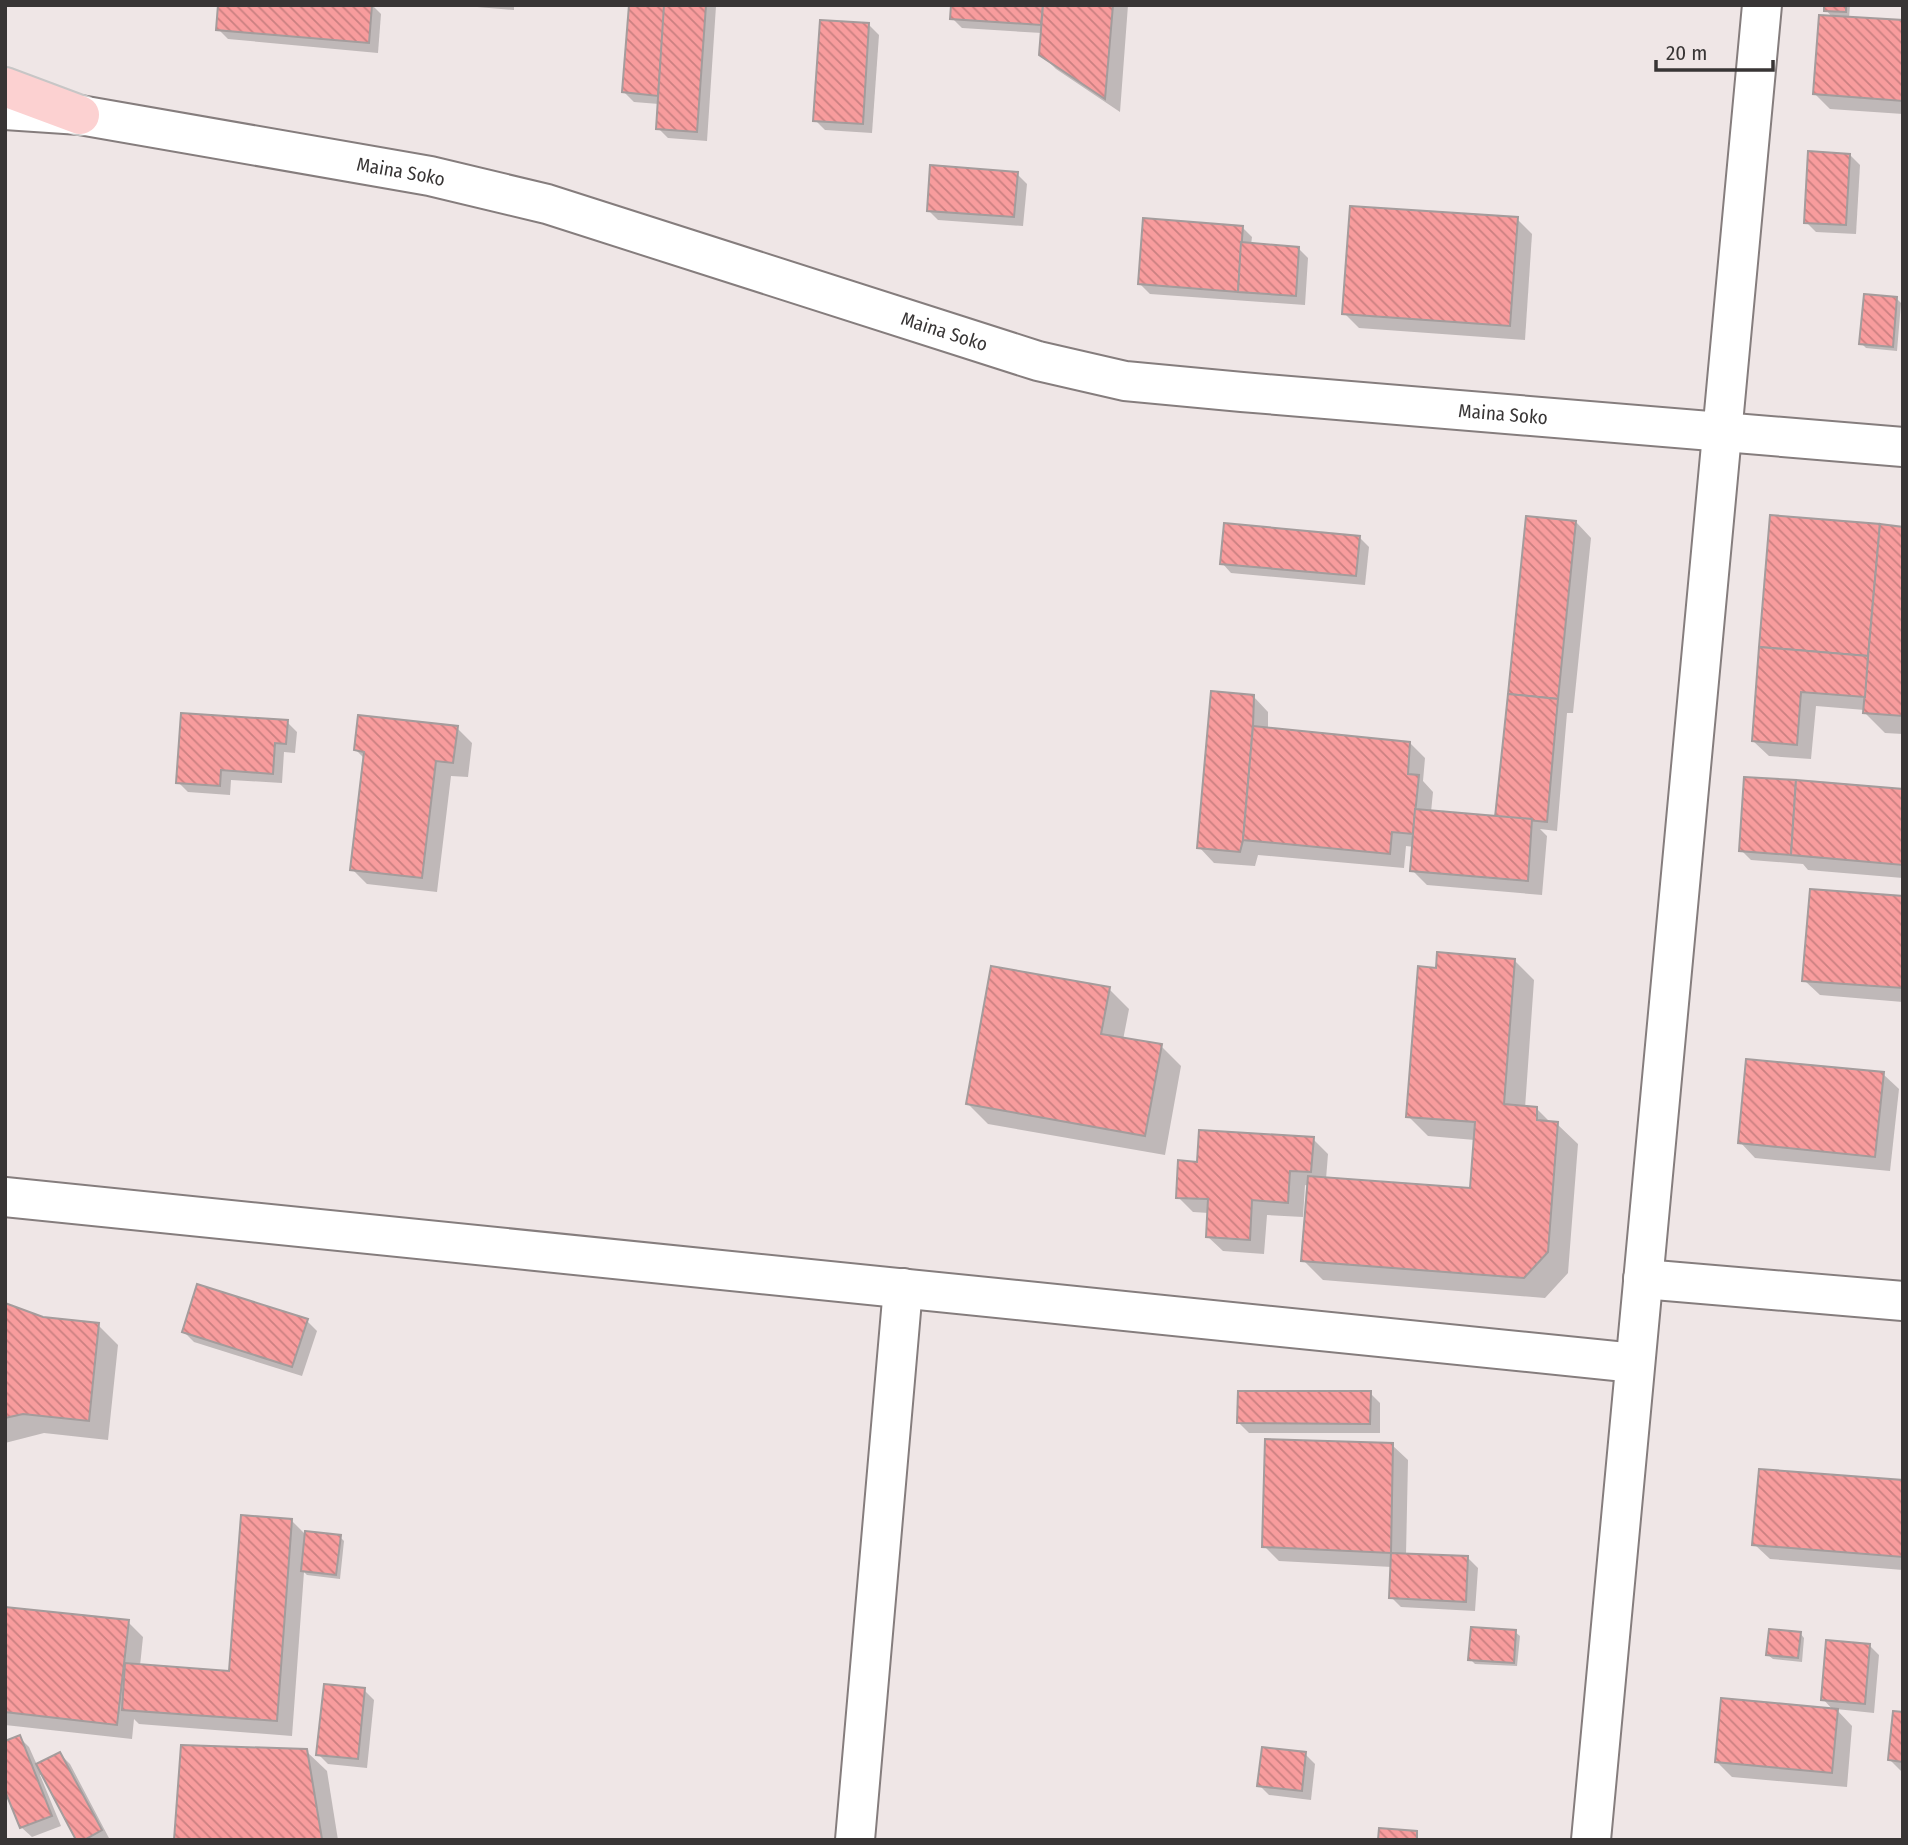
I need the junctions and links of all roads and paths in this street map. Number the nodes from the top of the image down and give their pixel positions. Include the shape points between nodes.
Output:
1 (1762, 5) edge
2 (5, 87) edge
3 (5, 110) edge
4 (80, 115) junction
5 (5, 119) edge
6 (1723, 431) junction
7 (1903, 447) edge
8 (5, 1197) edge
9 (1643, 1279) junction
10 (903, 1288) junction
11 (1903, 1301) edge
12 (1635, 1363) junction
13 (855, 1840) edge
14 (1591, 1840) edge

1 - 6 street
2 - 4 main road
3 - 4 street, Maina Soko
4 - 5 main road
4 - 6 street, Maina Soko via 430,176 547,204 1038,361 1125,381
6 - 7 street, Maina Soko
6 - 9 street
8 - 10 street
9 - 11 street
9 - 12 street
10 - 12 street
10 - 13 street
12 - 14 street

